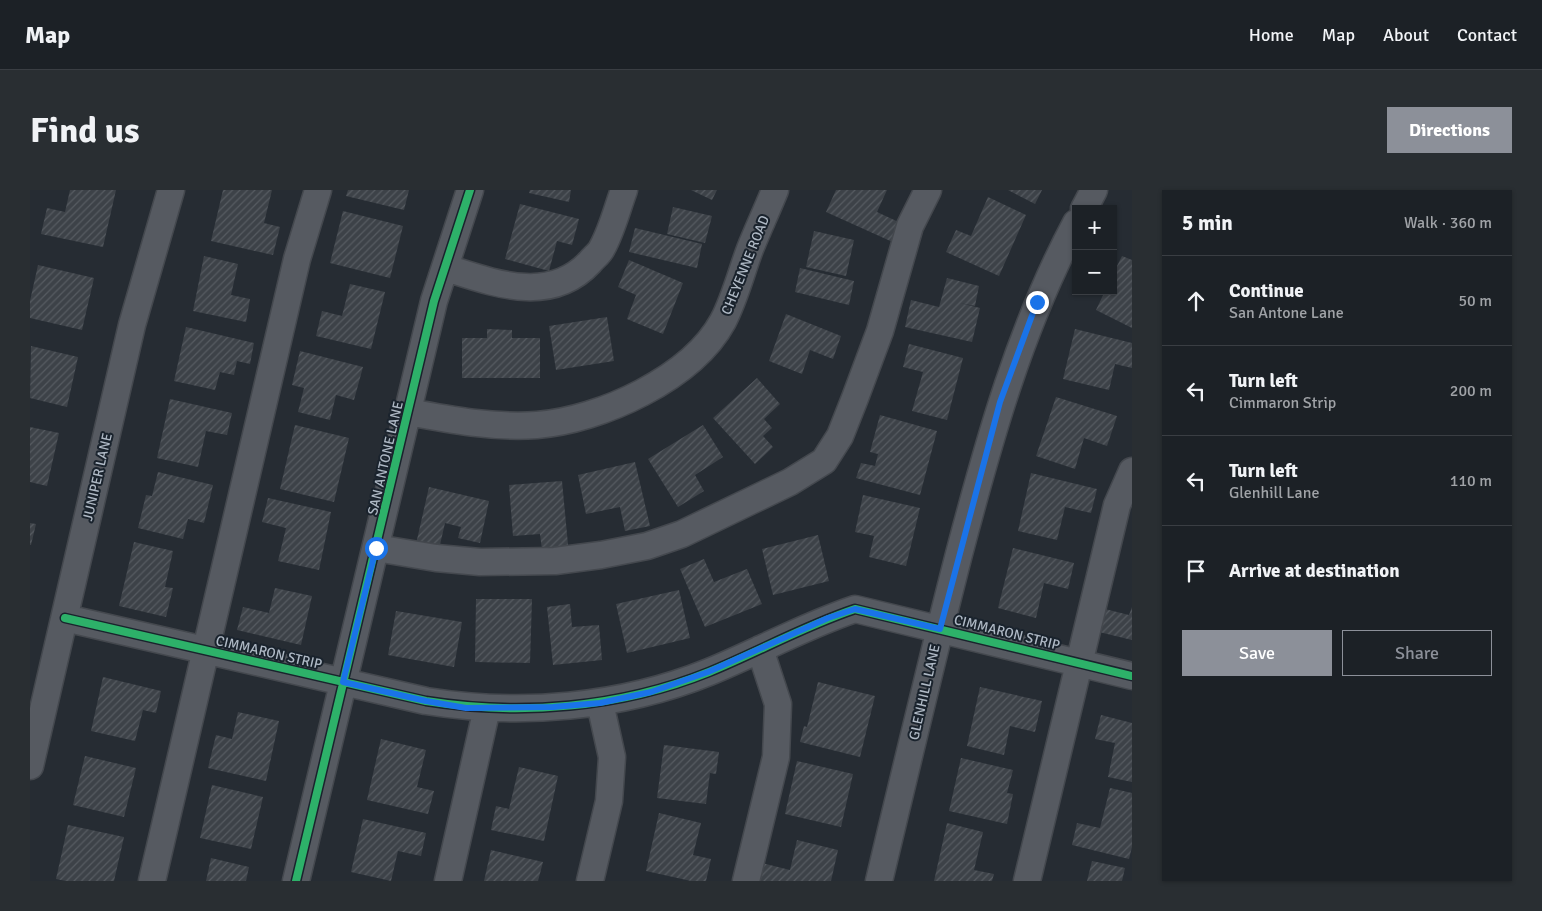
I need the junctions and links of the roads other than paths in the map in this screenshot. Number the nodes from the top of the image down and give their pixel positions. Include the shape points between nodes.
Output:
1 (171, 190) edge
2 (318, 190) edge
3 (470, 190) edge
4 (624, 190) edge
5 (775, 190) edge
6 (928, 190) edge
7 (1094, 190) edge
8 (1086, 205) edge
9 (1072, 231) edge
10 (446, 268) junction
11 (409, 412) junction
12 (1132, 471) edge
13 (376, 548) junction
14 (65, 618) junction
15 (940, 629) junction
16 (760, 649) junction
17 (205, 650) junction
18 (1079, 663) junction
19 (1132, 676) edge
20 (343, 682) junction
21 (600, 703) junction
22 (487, 708) junction
23 (30, 766) edge
24 (152, 881) edge
25 (296, 881) edge
26 (448, 881) edge
27 (590, 881) edge
28 (746, 881) edge
29 (879, 881) edge
30 (1027, 881) edge

1 - 14 street, JUNIPER LANE via 132,325
2 - 17 street via 297,259
3 - 10 street, SAN ANTONE LANE
4 - 10 street via 602,248 582,270 562,282 539,288 517,286 490,282
5 - 11 street, CHEYENNE ROAD via 723,320 706,346 684,367 632,399 568,420 538,425 466,423
6 - 13 street via 910,226 880,331 855,398 840,436 824,461 790,482 682,534 647,546 601,555 555,561 480,562
7 - 8 street
9 - 15 street, GLENHILL LANE via 1037,302 1000,402
10 - 11 street, SAN ANTONE LANE via 434,301
11 - 13 street, SAN ANTONE LANE
12 - 18 street via 1117,505
13 - 20 street, SAN ANTONE LANE
14 - 17 street, CIMMARON STRIP
14 - 23 street, JUNIPER LANE
15 - 16 street, CIMMARON STRIP via 855,609
15 - 18 street, CIMMARON STRIP
15 - 29 street, GLENHILL LANE
16 - 21 street, CIMMARON STRIP via 651,692
16 - 28 street via 778,704 776,757
17 - 20 street, CIMMARON STRIP
17 - 24 street
18 - 19 street, CIMMARON STRIP
18 - 30 street
20 - 22 street, CIMMARON STRIP via 426,701
20 - 25 street, SAN ANTONE LANE
21 - 22 street, CIMMARON STRIP
21 - 27 street via 612,756 609,801
22 - 26 street

